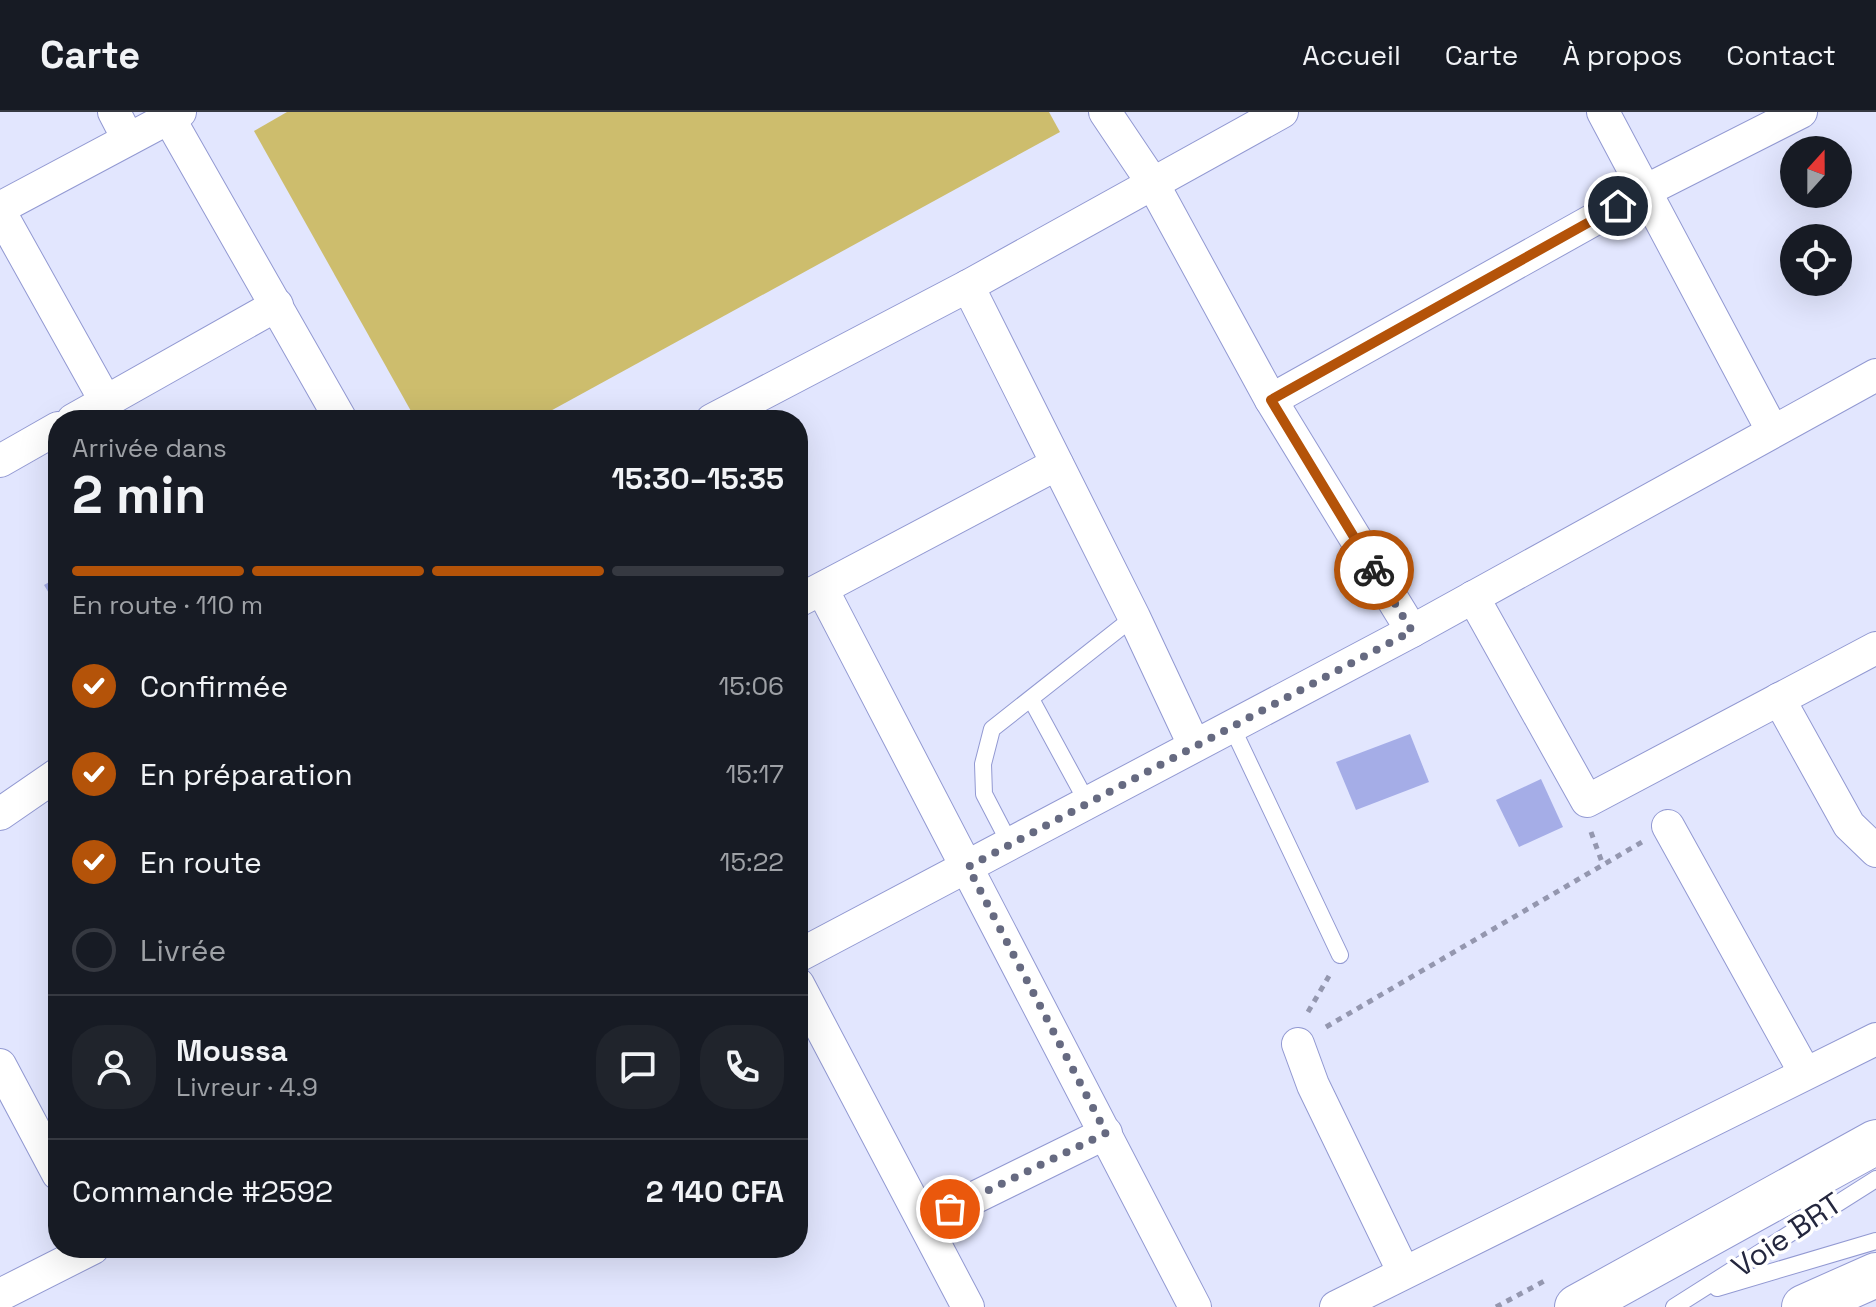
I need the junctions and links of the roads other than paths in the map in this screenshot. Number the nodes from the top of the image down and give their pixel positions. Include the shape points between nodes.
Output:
1 (1105, 112) edge
2 (1282, 112) edge
3 (1603, 112) edge
4 (1801, 112) edge
5 (174, 115) edge
6 (121, 126) edge
7 (1152, 182) junction
8 (1645, 191) junction
9 (0, 210) edge
10 (968, 286) junction
11 (277, 305) junction
12 (1876, 375) edge
13 (1271, 400) junction
14 (76, 410) edge
15 (91, 410) edge
16 (335, 410) edge
17 (731, 410) edge
18 (1772, 430) junction
19 (48, 434) edge
20 (0, 461) edge
21 (1057, 464) junction
22 (810, 595) edge
23 (1473, 597) junction
24 (1134, 617) junction
25 (1412, 631) junction
26 (1876, 648) edge
27 (1031, 699) junction
28 (1779, 699) junction
29 (1231, 725) junction
30 (1194, 745) junction
31 (48, 781) edge
32 (1087, 802) junction
33 (0, 814) edge
34 (1862, 819) edge
35 (1668, 826) road end
36 (1010, 844) junction
37 (1876, 851) edge
38 (968, 867) junction
39 (808, 951) edge
40 (1340, 955) road end
41 (808, 1026) edge
42 (1876, 1039) edge
43 (1300, 1042) road end
44 (0, 1065) edge
45 (1805, 1073) junction
46 (1106, 1133) junction
47 (1876, 1142) edge
48 (48, 1155) edge
49 (1876, 1179) edge
50 (925, 1222) junction
51 (1876, 1241) edge
52 (73, 1258) edge
53 (1403, 1271) junction
54 (1876, 1275) edge
55 (1700, 1293) junction
56 (0, 1295) edge
57 (968, 1307) edge
58 (1195, 1307) edge
59 (1336, 1307) edge
60 (1577, 1307) edge
61 (1674, 1307) edge
62 (1804, 1307) edge

1 - 7 street
2 - 7 street
3 - 8 street
4 - 8 street
5 - 6 street
5 - 11 street
6 - 9 street
7 - 10 street
7 - 13 street
8 - 13 street
8 - 18 street
9 - 14 street
10 - 17 street
10 - 21 street
11 - 15 street
11 - 16 street
12 - 18 street
13 - 25 street
18 - 23 street
19 - 20 street
21 - 22 street
21 - 24 street
22 - 38 street
23 - 25 street
23 - 28 street via 1587,801
24 - 27 lane
24 - 30 street
25 - 29 street
26 - 28 street
27 - 32 lane
27 - 36 lane via 992,729 983,764 984,794
28 - 34 street
29 - 30 street
29 - 40 lane
30 - 32 street
31 - 33 street
32 - 36 street
34 - 37 street
35 - 45 street
36 - 38 street
38 - 39 street
38 - 46 street
41 - 50 street
42 - 45 street
43 - 53 street via 1313,1085
44 - 48 street
45 - 53 street
46 - 50 street
46 - 58 street
47 - 60 main road
49 - 55 lane, Voie BRT
50 - 57 street
51 - 55 lane, Voie BRT
52 - 56 street
53 - 59 street
54 - 62 main road
55 - 61 lane, Voie BRT

